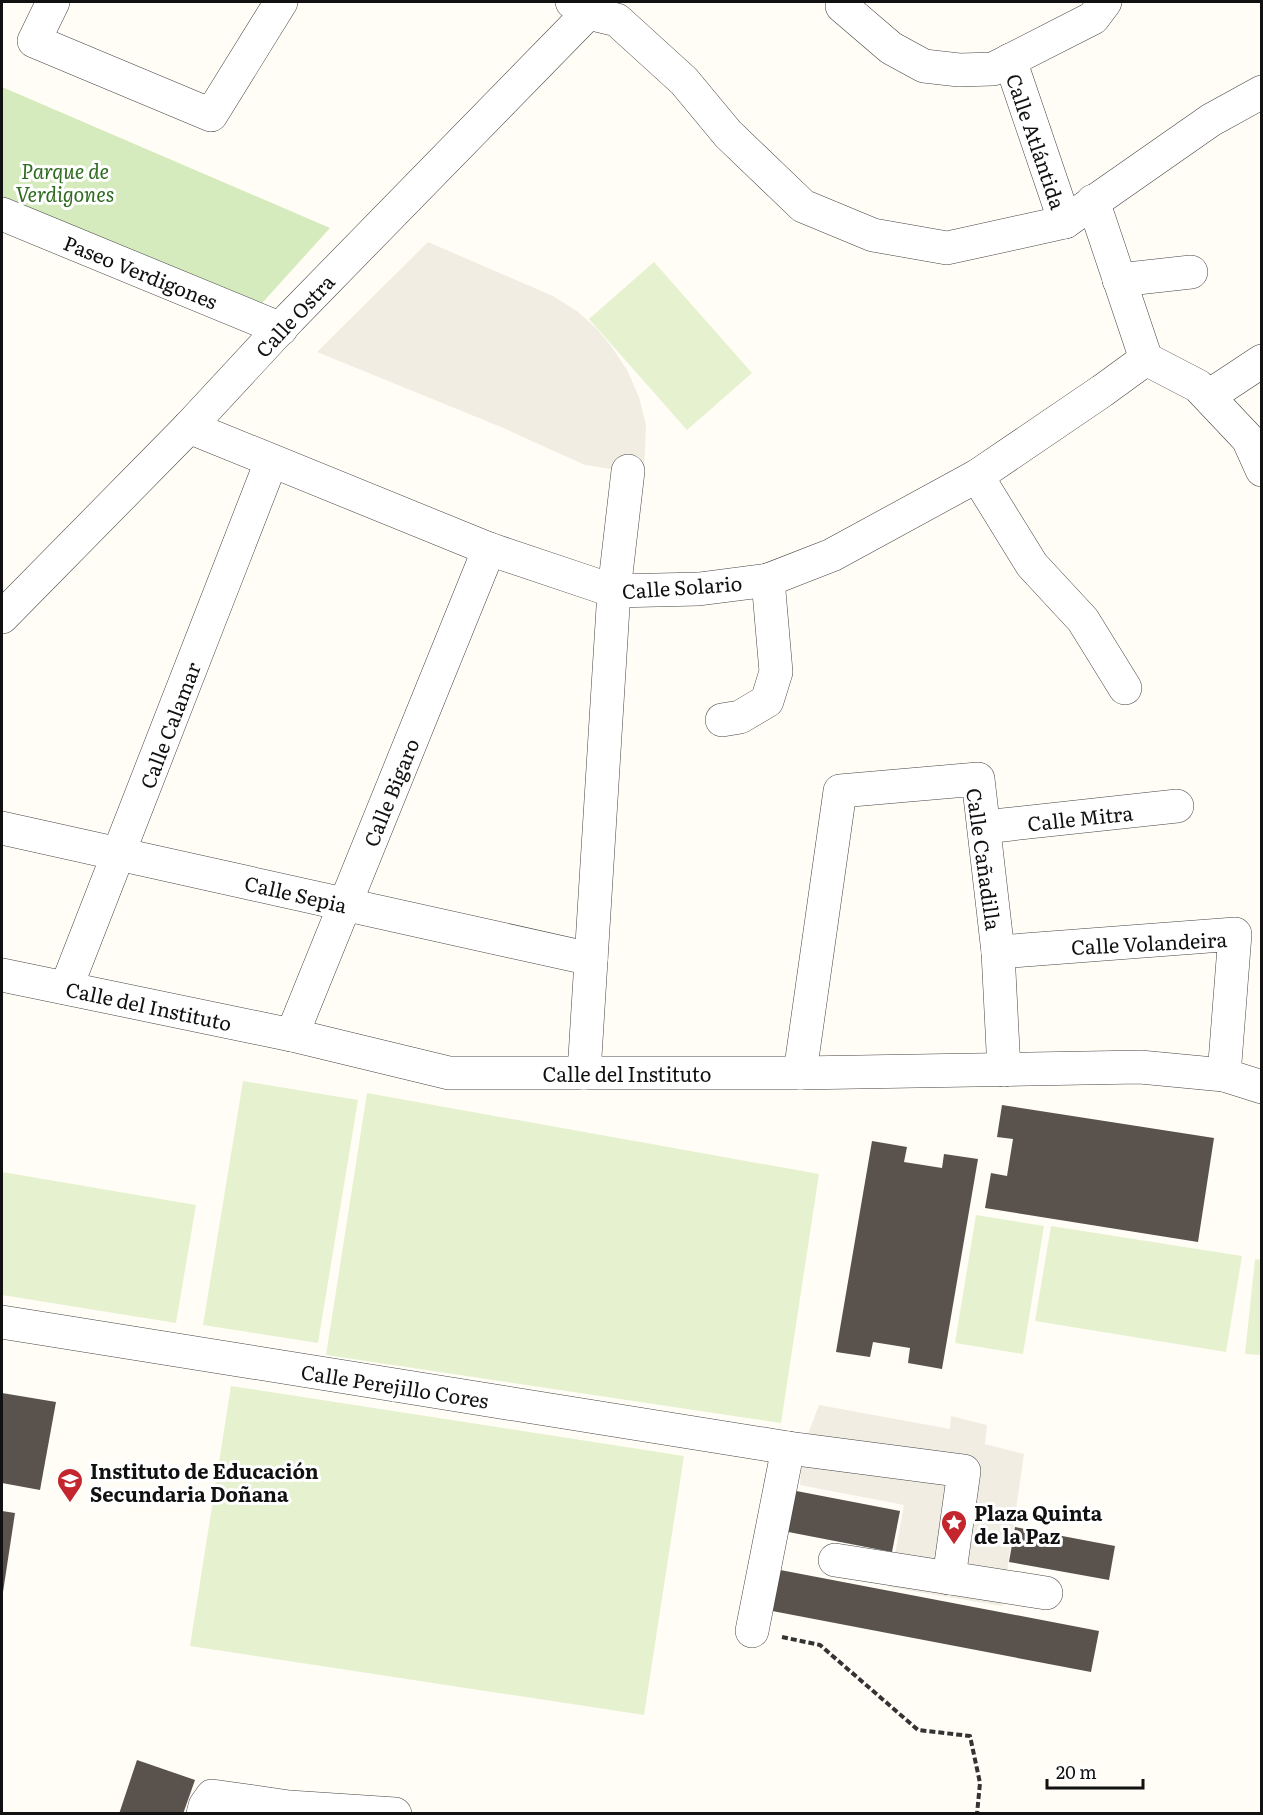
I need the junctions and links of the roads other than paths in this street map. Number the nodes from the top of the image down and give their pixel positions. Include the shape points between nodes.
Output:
1 (53, 2) edge
2 (281, 2) edge
3 (1105, 2) edge
4 (842, 6) dead end
5 (580, 7) edge
6 (1010, 60) junction
7 (1262, 92) edge
8 (1094, 201) junction
9 (2, 214) edge
10 (1065, 222) junction
11 (1191, 272) dead end
12 (1119, 280) junction
13 (281, 328) junction
14 (1146, 359) junction
15 (1262, 361) edge
16 (1209, 396) junction
17 (189, 427) junction
18 (1255, 435) edge
19 (271, 462) junction
20 (1262, 470) edge
21 (628, 471) dead end
22 (977, 476) junction
23 (489, 549) junction
24 (768, 579) junction
25 (614, 591) junction
26 (2, 617) edge
27 (1125, 688) dead end
28 (722, 720) dead end
29 (1177, 806) dead end
30 (984, 827) junction
31 (2, 828) edge
32 (118, 854) junction
33 (345, 904) junction
34 (998, 952) junction
35 (591, 959) junction
36 (2, 975) edge
37 (66, 988) junction
38 (292, 1035) junction
39 (1004, 1070) junction
40 (584, 1073) junction
41 (800, 1074) junction
42 (1224, 1075) junction
43 (1262, 1087) edge
44 (2, 1322) edge
45 (788, 1448) junction
46 (835, 1560) dead end
47 (949, 1578) junction
48 (1046, 1593) dead end
49 (752, 1631) road end
50 (203, 1814) edge
51 (395, 1814) edge

1 - 2 street via 34,40 211,115
3 - 6 street, Calle Atlántida via 1093,18
4 - 6 street, Calle Atlántida via 891,48 924,66 993,69
5 - 10 street via 617,20 684,81 728,134 803,206 873,235 947,248
5 - 13 street, Calle Ostra
6 - 10 street, Calle Atlántida
7 - 8 street via 1211,120
8 - 10 street
8 - 12 street
9 - 13 street, Paseo Verdigones
11 - 12 street
12 - 14 street
13 - 17 street, Calle Ostra
14 - 16 street via 1198,386
14 - 22 street, Calle Solario
15 - 16 street
16 - 18 street
17 - 19 street, Calle Solario
17 - 26 street, Calle Ostra
18 - 20 street
19 - 23 street, Calle Solario
19 - 32 street, Calle Calamar
21 - 25 street
22 - 24 street, Calle Solario via 832,555
22 - 27 street via 1032,565 1083,620
23 - 25 street, Calle Solario
23 - 33 street, Calle Bigaro
24 - 25 street, Calle Solario via 699,589
24 - 28 street via 776,672 767,701 740,717
25 - 35 street
29 - 30 street, Calle Mitra
30 - 34 street, Calle Cañadilla
30 - 41 street, Calle Cañadilla via 978,779 840,791
31 - 32 street, Calle Sepia
32 - 33 street, Calle Sepia
32 - 37 street, Calle Calamar
33 - 35 street, Calle Sepia
33 - 38 street, Calle Bigaro
34 - 39 street, Calle Cañadilla
34 - 42 street, Calle Volandeira via 1235,934
35 - 40 street
36 - 37 street, Calle del Instituto
37 - 38 street, Calle del Instituto
38 - 40 street, Calle del Instituto via 449,1073
39 - 41 street, Calle del Instituto
39 - 42 street, Calle del Instituto via 1140,1067
40 - 41 street, Calle del Instituto
42 - 43 street, Calle del Instituto
44 - 45 street, Calle Perejillo Cores
45 - 47 street via 964,1471
45 - 49 street
46 - 47 street
47 - 48 street
50 - 51 street via 212,1796 289,1807

